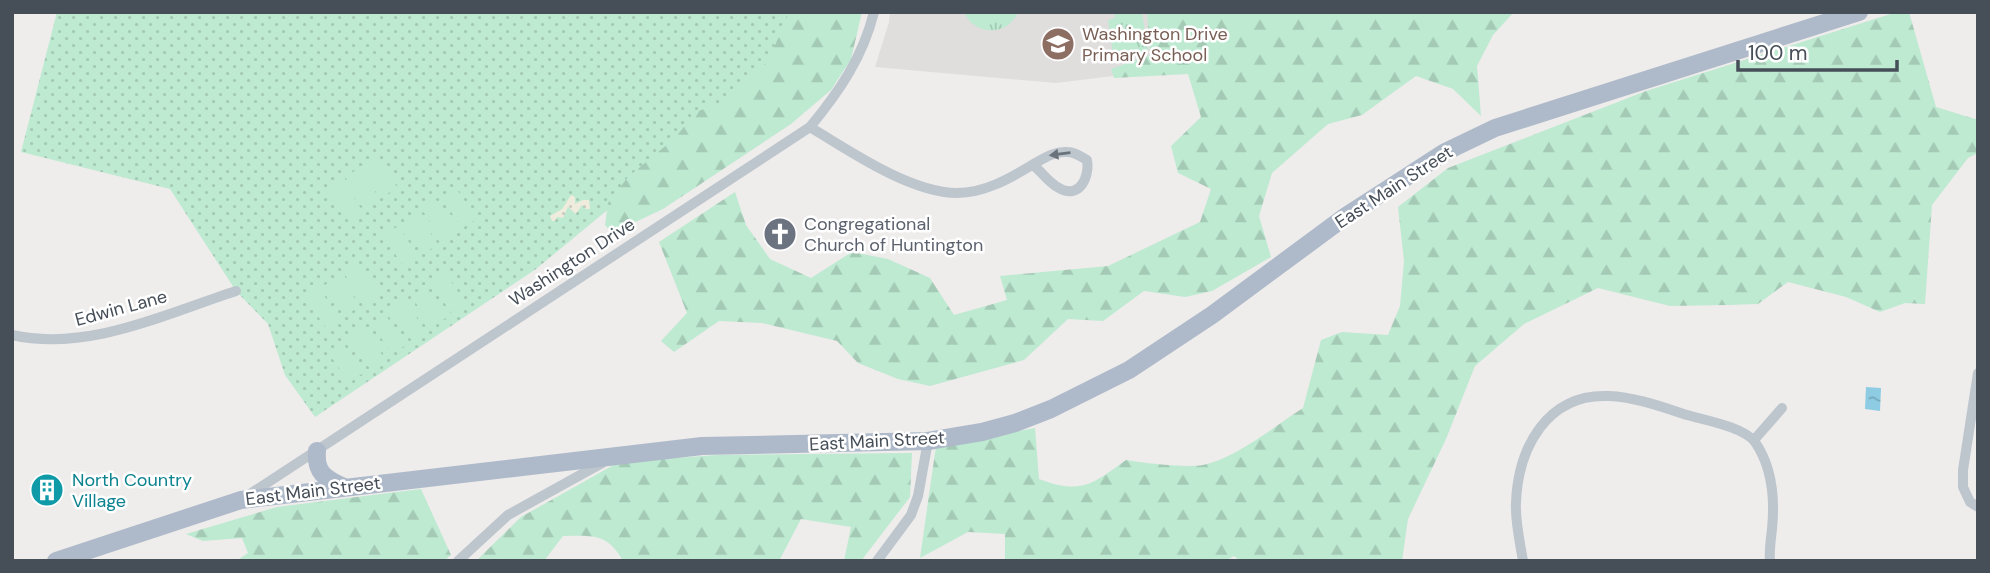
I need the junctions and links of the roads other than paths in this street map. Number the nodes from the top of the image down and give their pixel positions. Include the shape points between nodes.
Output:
1 (874, 12) edge
2 (1858, 12) edge
3 (810, 127) junction
4 (1033, 165) junction
5 (236, 291) dead end
6 (12, 335) edge
7 (1978, 373) edge
8 (1782, 408) dead end
9 (1754, 440) junction
10 (928, 441) junction
11 (317, 451) junction
12 (618, 455) junction
13 (344, 487) junction
14 (241, 500) junction
15 (1978, 507) edge
16 (56, 561) edge
17 (458, 561) edge
18 (877, 561) edge
19 (1523, 561) edge
20 (1770, 561) edge

1 - 3 street, Washington Drive via 854,68
2 - 10 main road, East Main Street via 1495,128 1445,152 1377,195 1129,370 1015,423
3 - 4 street via 929,190 977,191
3 - 11 street, Washington Drive
4 -> 4 street via 1062,190 1072,191 1081,187 1089,170 1087,160 1066,152
5 - 6 street, Edwin Lane via 83,338 61,341
7 - 15 street via 1963,470 1963,487
8 - 9 street
9 - 19 street via 1732,428 1632,399 1582,398 1561,407 1539,426 1526,449 1516,503
9 - 20 street via 1771,478 1774,499
10 - 12 main road, East Main Street via 702,446
10 - 18 street via 911,515
11 - 13 main road via 320,472
11 - 14 street, Washington Drive
12 - 13 main road, East Main Street
12 - 17 street via 509,515
13 - 14 main road, East Main Street
14 - 16 main road, East Main Street

